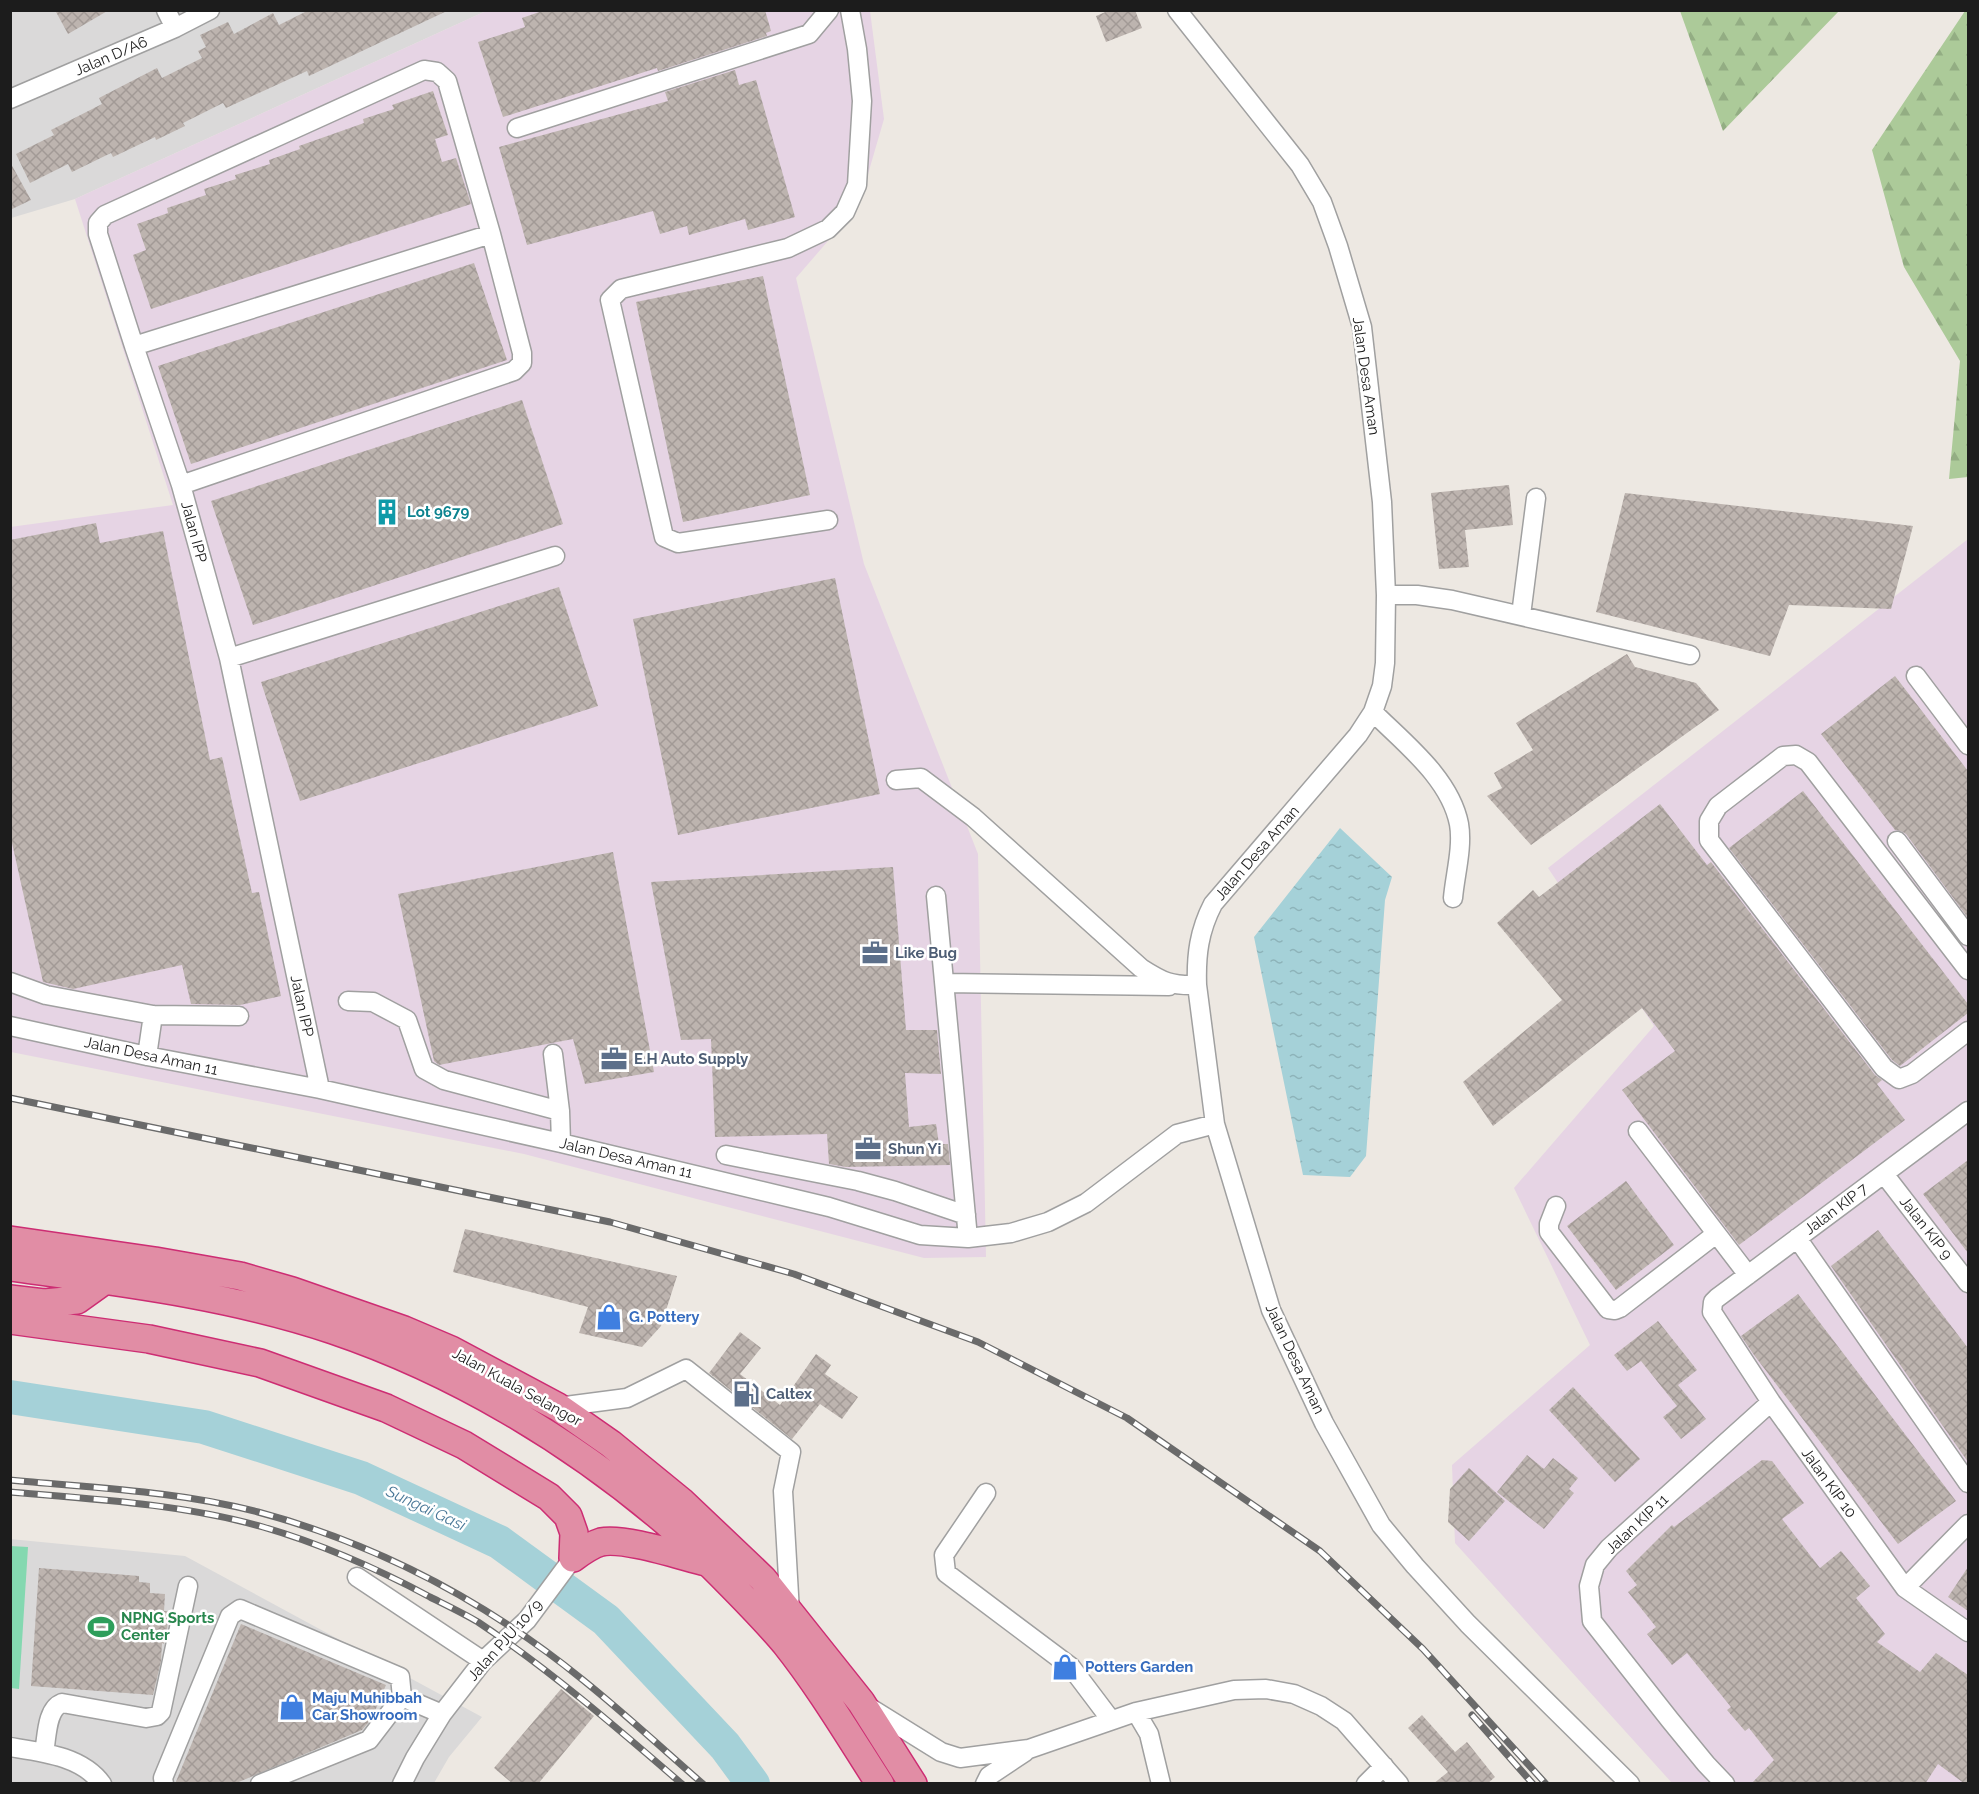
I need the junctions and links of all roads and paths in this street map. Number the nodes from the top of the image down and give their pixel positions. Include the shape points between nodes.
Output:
1 (166, 10) edge
2 (210, 10) edge
3 (828, 10) edge
4 (850, 10) edge
5 (1177, 10) edge
6 (175, 28) junction
7 (10, 99) edge
8 (517, 128) dead end
9 (491, 234) junction
10 (134, 346) junction
11 (181, 485) junction
12 (1536, 498) dead end
13 (828, 520) dead end
14 (555, 556) dead end
15 (1386, 595) junction
16 (1521, 615) junction
17 (1690, 655) dead end
18 (229, 658) junction
19 (1916, 676) dead end
20 (1373, 712) junction
21 (1968, 745) edge
22 (896, 780) dead end
23 (1897, 841) dead end
24 (936, 896) dead end
25 (1453, 898) dead end
26 (1968, 936) edge
27 (1968, 970) edge
28 (10, 982) edge
29 (945, 983) junction
30 (1197, 985) junction
31 (1174, 986) junction
32 (348, 1001) dead end
33 (153, 1015) junction
34 (239, 1016) dead end
35 (10, 1026) edge
36 (1968, 1031) edge
37 (553, 1054) dead end
38 (147, 1056) junction
39 (320, 1089) junction
40 (560, 1111) junction
41 (1968, 1111) edge
42 (1215, 1124) junction
43 (1638, 1131) dead end
44 (561, 1143) junction
45 (726, 1155) dead end
46 (1884, 1174) junction
47 (1556, 1206) dead end
48 (966, 1215) junction
49 (10, 1231) edge
50 (1716, 1234) junction
51 (968, 1238) junction
52 (1797, 1238) junction
53 (23, 1242) edge
54 (10, 1267) edge
55 (1748, 1275) junction
56 (105, 1280) junction
57 (1968, 1283) edge
58 (10, 1299) edge
59 (1712, 1312) joint
60 (10, 1320) edge
61 (1771, 1402) junction
62 (558, 1407) junction
63 (1968, 1483) edge
64 (986, 1494) dead end
65 (1968, 1524) edge
66 (708, 1562) junction
67 (568, 1564) junction
68 (357, 1577) dead end
69 (188, 1586) dead end
70 (1905, 1588) junction
71 (790, 1612) junction
72 (1968, 1632) edge
73 (483, 1661) junction
74 (402, 1697) junction
75 (861, 1702) junction
76 (1136, 1712) junction
77 (442, 1714) junction
78 (1111, 1720) junction
79 (10, 1747) edge
80 (1029, 1749) junction
81 (44, 1753) junction
82 (1384, 1766) junction
83 (102, 1784) edge
84 (164, 1784) edge
85 (260, 1784) edge
86 (402, 1784) edge
87 (880, 1784) edge
88 (913, 1784) edge
89 (985, 1784) edge
90 (1161, 1784) edge
91 (1366, 1784) edge
92 (1399, 1784) edge
93 (1630, 1784) edge
94 (1725, 1784) edge

1 - 6 street
2 - 6 street, Jalan D/A6
3 - 8 street via 809,34
4 - 13 street via 862,101 857,185 845,212 828,229 788,248 621,289 610,300 664,537 678,543
5 - 15 street, Jalan Desa Aman via 1300,165 1322,202 1338,246 1362,327 1382,502
6 - 7 street, Jalan D/A6
9 - 10 street
9 - 10 street, Jalan IPP via 447,81 437,72 424,70 105,215 98,223 98,234
9 - 11 street via 522,353 522,363 514,371
10 - 11 street, Jalan IPP
11 - 18 street, Jalan IPP
12 - 16 street
14 - 18 street
15 - 16 street via 1417,595
15 - 20 street, Jalan Desa Aman via 1385,663
16 - 17 street
18 - 39 street, Jalan IPP
19 - 21 street
20 - 25 street via 1431,771 1448,796 1459,824
20 - 30 street, Jalan Desa Aman via 1358,735 1213,904 1201,932
22 - 31 street via 921,778 973,817 1142,968
23 - 26 street
24 - 29 street
27 - 36 street via 1808,762 1796,755 1784,756 1718,806 1709,821 1710,840 1884,1068 1899,1079 1912,1074
28 - 33 street via 46,995
29 - 31 street
29 - 48 street
30 - 31 street
30 - 42 street, Jalan Desa Aman
32 - 40 street via 374,1002 407,1020 424,1069 444,1080
33 - 34 street
33 - 38 street
35 - 38 street, Jalan Desa Aman 11
37 - 40 street
38 - 39 street, Jalan Desa Aman 11
39 - 44 street, Jalan Desa Aman 11
40 - 44 street
41 - 46 street, Jalan KIP 7
42 - 51 street, Jalan Desa Aman 11 via 1177,1134 1086,1203 1048,1222 1011,1233
42 - 93 street, Jalan Desa Aman via 1271,1310 1324,1424 1381,1524 1468,1624
43 - 50 street
44 - 51 street, Jalan Desa Aman 11 via 829,1207 920,1235
45 - 48 street via 858,1181
46 - 52 street, Jalan KIP 7
46 - 57 street, Jalan KIP 9
47 - 50 street via 1549,1232 1608,1309 1620,1308
48 - 51 street
49 - 53 highway, Jalan Kuala Selangor
50 - 55 street
52 - 55 street, Jalan KIP 7
52 - 63 street
53 - 62 highway, Jalan Kuala Selangor via 240,1276 292,1291 451,1350
54 - 56 highway, Jalan Kuala Selangor
55 - 59 street, Jalan KIP 7 via 1713,1302
56 - 58 highway via 77,1299 44,1303
56 - 66 highway, Jalan Kuala Selangor via 238,1303 332,1330 420,1364 561,1443 660,1517
59 - 61 street, Jalan KIP 10
60 - 67 highway via 149,1339 260,1363 386,1408 464,1445 549,1497 568,1516 574,1533
61 - 70 street, Jalan KIP 10
61 - 94 street, Jalan KIP 11 via 1609,1548 1595,1565 1589,1586 1592,1621
62 - 71 highway, Jalan Kuala Selangor via 682,1502 762,1579
62 - 71 street via 627,1398 686,1368 791,1452 783,1491
64 - 78 street via 945,1555 946,1573 1071,1667
65 - 70 street
66 - 67 highway via 623,1542 602,1542
66 - 87 highway, Jalan Kuala Selangor via 786,1644
67 - 73 street, Jalan PJU 10/9 via 527,1620
68 - 73 street
69 - 81 street via 161,1712 146,1718 62,1703 51,1714
70 - 72 street, Jalan KIP 10
71 - 75 highway, Jalan Kuala Selangor
73 - 77 street, Jalan PJU 10/9
74 - 77 street
74 - 84 street via 400,1677 240,1610 230,1616 163,1778
74 - 85 street via 369,1740
75 - 80 street via 941,1752 960,1758
75 - 88 highway, Jalan Kuala Selangor
76 - 78 street
76 - 82 street via 1234,1690 1266,1689 1294,1694 1344,1721
76 - 90 street via 1149,1734
77 - 86 street, Jalan PJU 10/9
78 - 80 street
79 - 81 street
80 - 89 street via 989,1776
81 - 83 street via 76,1763 97,1776
82 - 91 street
82 - 92 street

